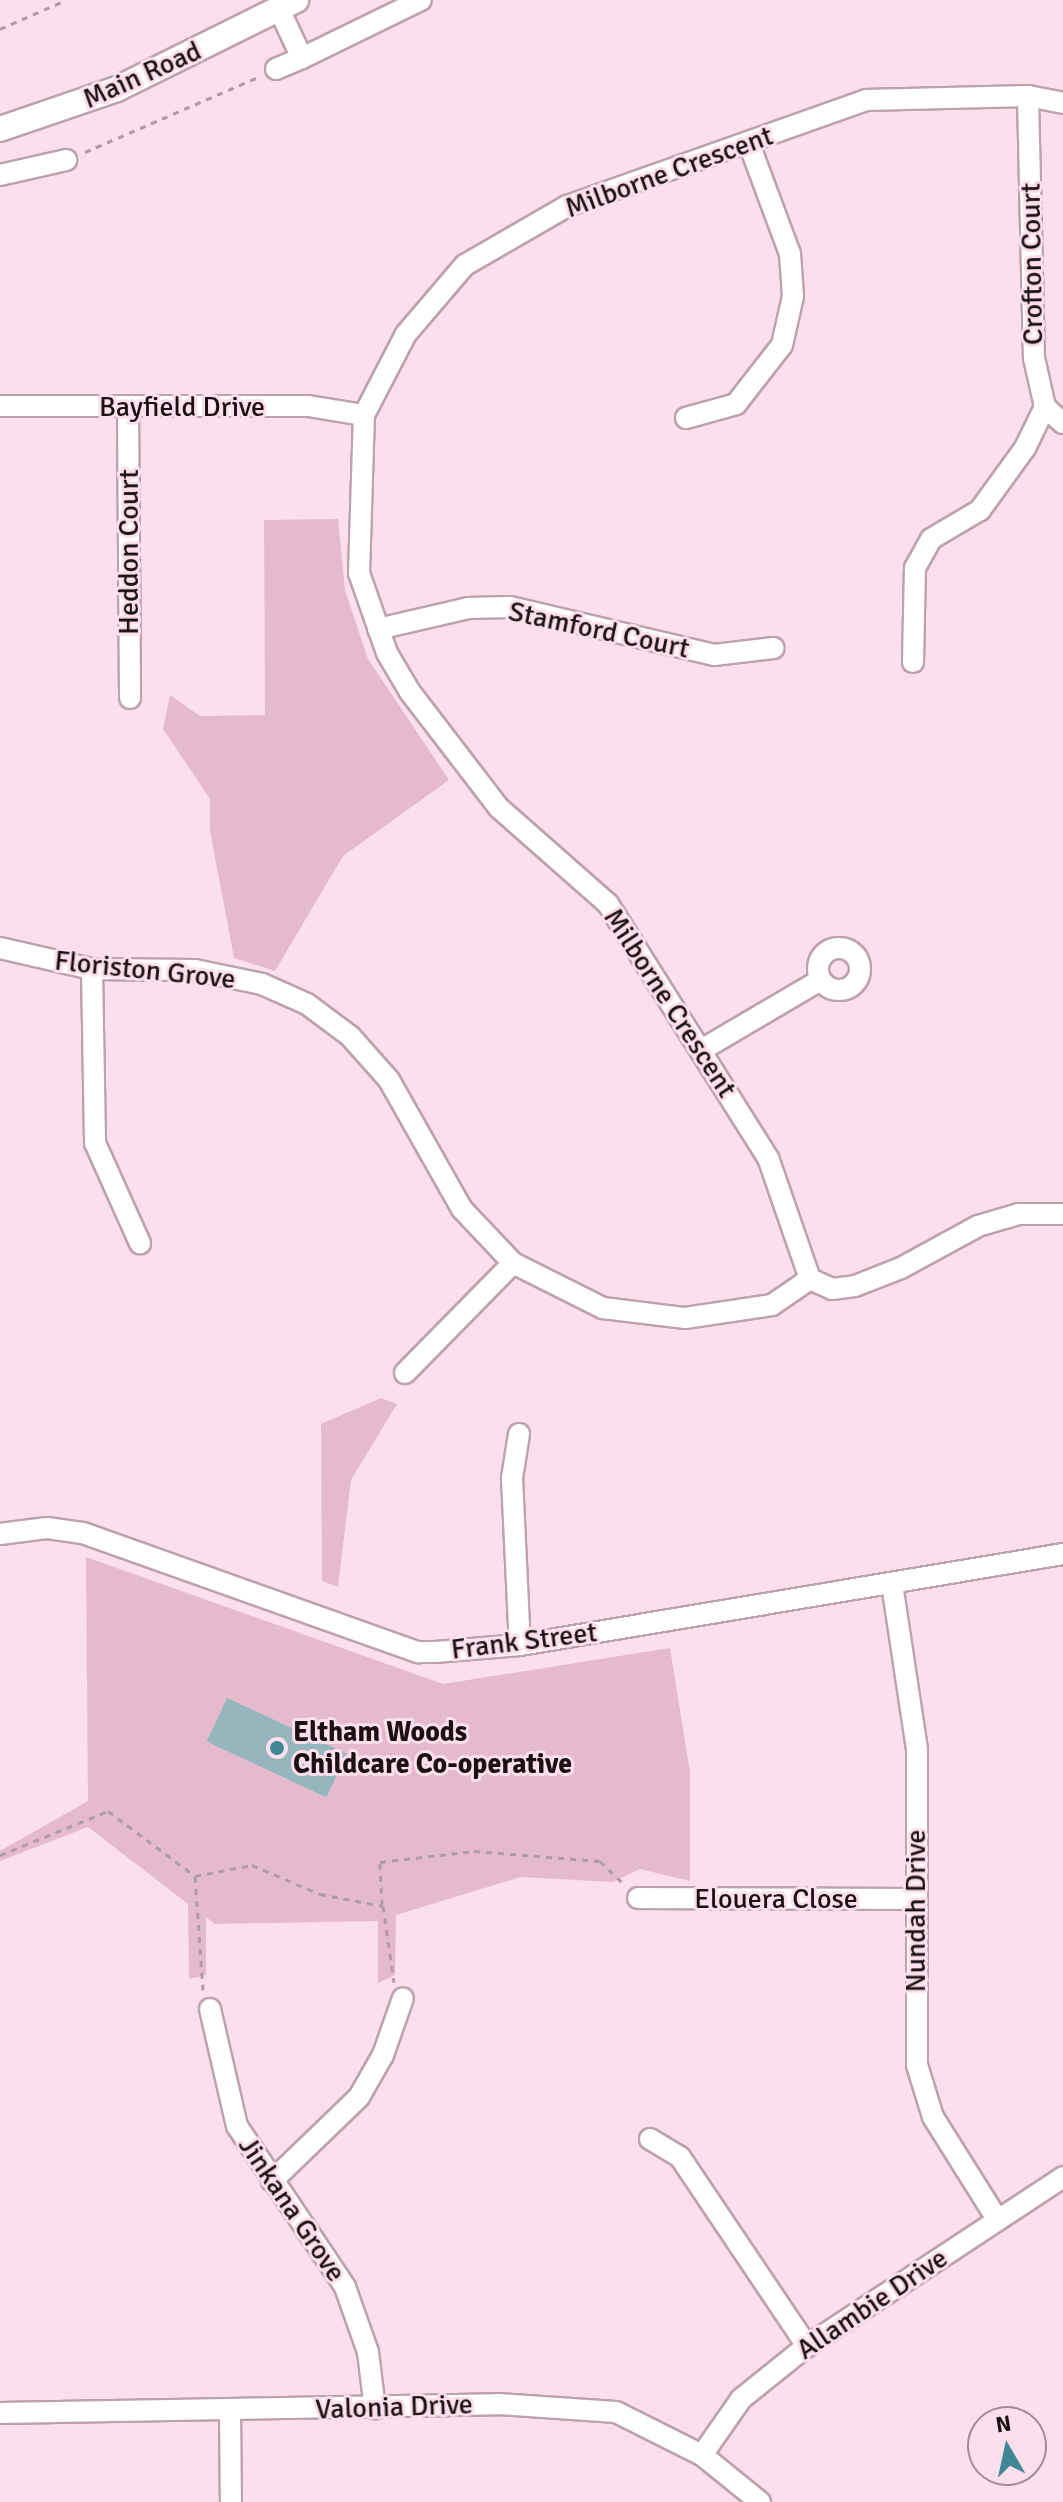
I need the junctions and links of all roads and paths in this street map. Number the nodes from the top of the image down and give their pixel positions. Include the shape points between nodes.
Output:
1 (66, 0) edge
2 (421, 0) edge
3 (287, 5) edge
4 (0, 29) edge
5 (302, 58) junction
6 (276, 69) joint
7 (1028, 96) junction
8 (1063, 103) edge
9 (0, 129) edge
10 (749, 144) junction
11 (66, 160) joint
12 (0, 175) edge
13 (0, 406) edge
14 (128, 406) junction
15 (1045, 407) junction
16 (364, 415) junction
17 (686, 418) dead end
18 (1063, 423) edge
19 (378, 629) junction
20 (774, 648) dead end
21 (913, 662) dead end
22 (130, 698) dead end
23 (0, 948) edge
24 (92, 969) junction
25 (817, 982) dead end
26 (703, 1049) junction
27 (1063, 1214) edge
28 (140, 1243) dead end
29 (513, 1263) junction
30 (810, 1279) junction
31 (405, 1373) dead end
32 (519, 1434) dead end
33 (0, 1534) edge
34 (1063, 1554) edge
35 (892, 1584) junction
36 (520, 1645) junction
37 (0, 1855) edge
38 (195, 1876) junction
39 (638, 1898) joint
40 (914, 1899) junction
41 (383, 1906) junction
42 (403, 1998) joint
43 (210, 2009) joint
44 (650, 2139) dead end
45 (1063, 2177) edge
46 (272, 2181) junction
47 (997, 2219) junction
48 (807, 2346) junction
49 (375, 2409) junction
50 (230, 2412) junction
51 (0, 2413) edge
52 (702, 2455) junction
53 (751, 2499) edge
54 (231, 2502) edge

1 - 4 path
2 - 5 street
3 - 5 street, Main Road
3 - 9 main road, Main Road via 117,89
5 - 6 street
6 - 11 path
7 - 8 street, Milborne Crescent
7 - 10 street, Milborne Crescent via 866,100
7 - 15 street, Crofton Court via 1034,358
10 - 16 street, Milborne Crescent via 567,206 465,265 406,334
10 - 17 street via 790,254 793,296 782,345 736,404
11 - 12 street
13 - 14 street, Bayfield Drive
14 - 16 street, Bayfield Drive via 308,406
14 - 22 street, Heddon Court
15 - 18 street
15 - 21 street via 1025,448 980,510 931,539 915,568
16 - 19 street, Milborne Crescent via 359,573
19 - 20 street, Stamford Court via 468,608 510,607 714,655
19 - 26 street, Milborne Crescent via 410,692 499,808 608,904
23 - 24 street, Floriston Grove
24 - 28 street via 95,1143
24 - 29 street, Floriston Grove via 195,970 262,984 307,1004 350,1036 389,1080 462,1209
25 - 26 street
26 - 30 street, Milborne Crescent via 768,1158
27 - 30 street via 1019,1214 978,1226 855,1286 832,1289
29 - 30 street, Floriston Grove via 603,1308 685,1318 772,1305
29 - 31 street
32 - 36 street via 512,1478
33 - 36 street, Frank Street via 47,1528 83,1533 418,1652
34 - 35 street, Frank Street
35 - 36 street, Frank Street
35 - 40 street, Nundah Drive via 917,1750
37 - 38 path via 108,1811
38 - 41 path via 252,1865 320,1894
38 - 43 path via 200,1981
39 - 40 street, Elouera Close
39 - 41 path via 600,1861 474,1851 380,1862
40 - 47 street, Nundah Drive via 917,2065 933,2117
41 - 42 path via 389,1974
42 - 46 street via 383,2055 359,2097
43 - 46 street, Jinkana Grove via 237,2126
44 - 48 street via 680,2157
45 - 47 street, Allambie Drive
46 - 49 street, Jinkana Grove via 345,2287 368,2352
47 - 48 street, Allambie Drive
48 - 52 street, Allambie Drive via 741,2399
49 - 50 street, Valonia Drive
49 - 52 street, Valonia Drive via 498,2404 616,2412
50 - 51 street, Valonia Drive
50 - 54 street
52 - 53 street, Valonia Drive

